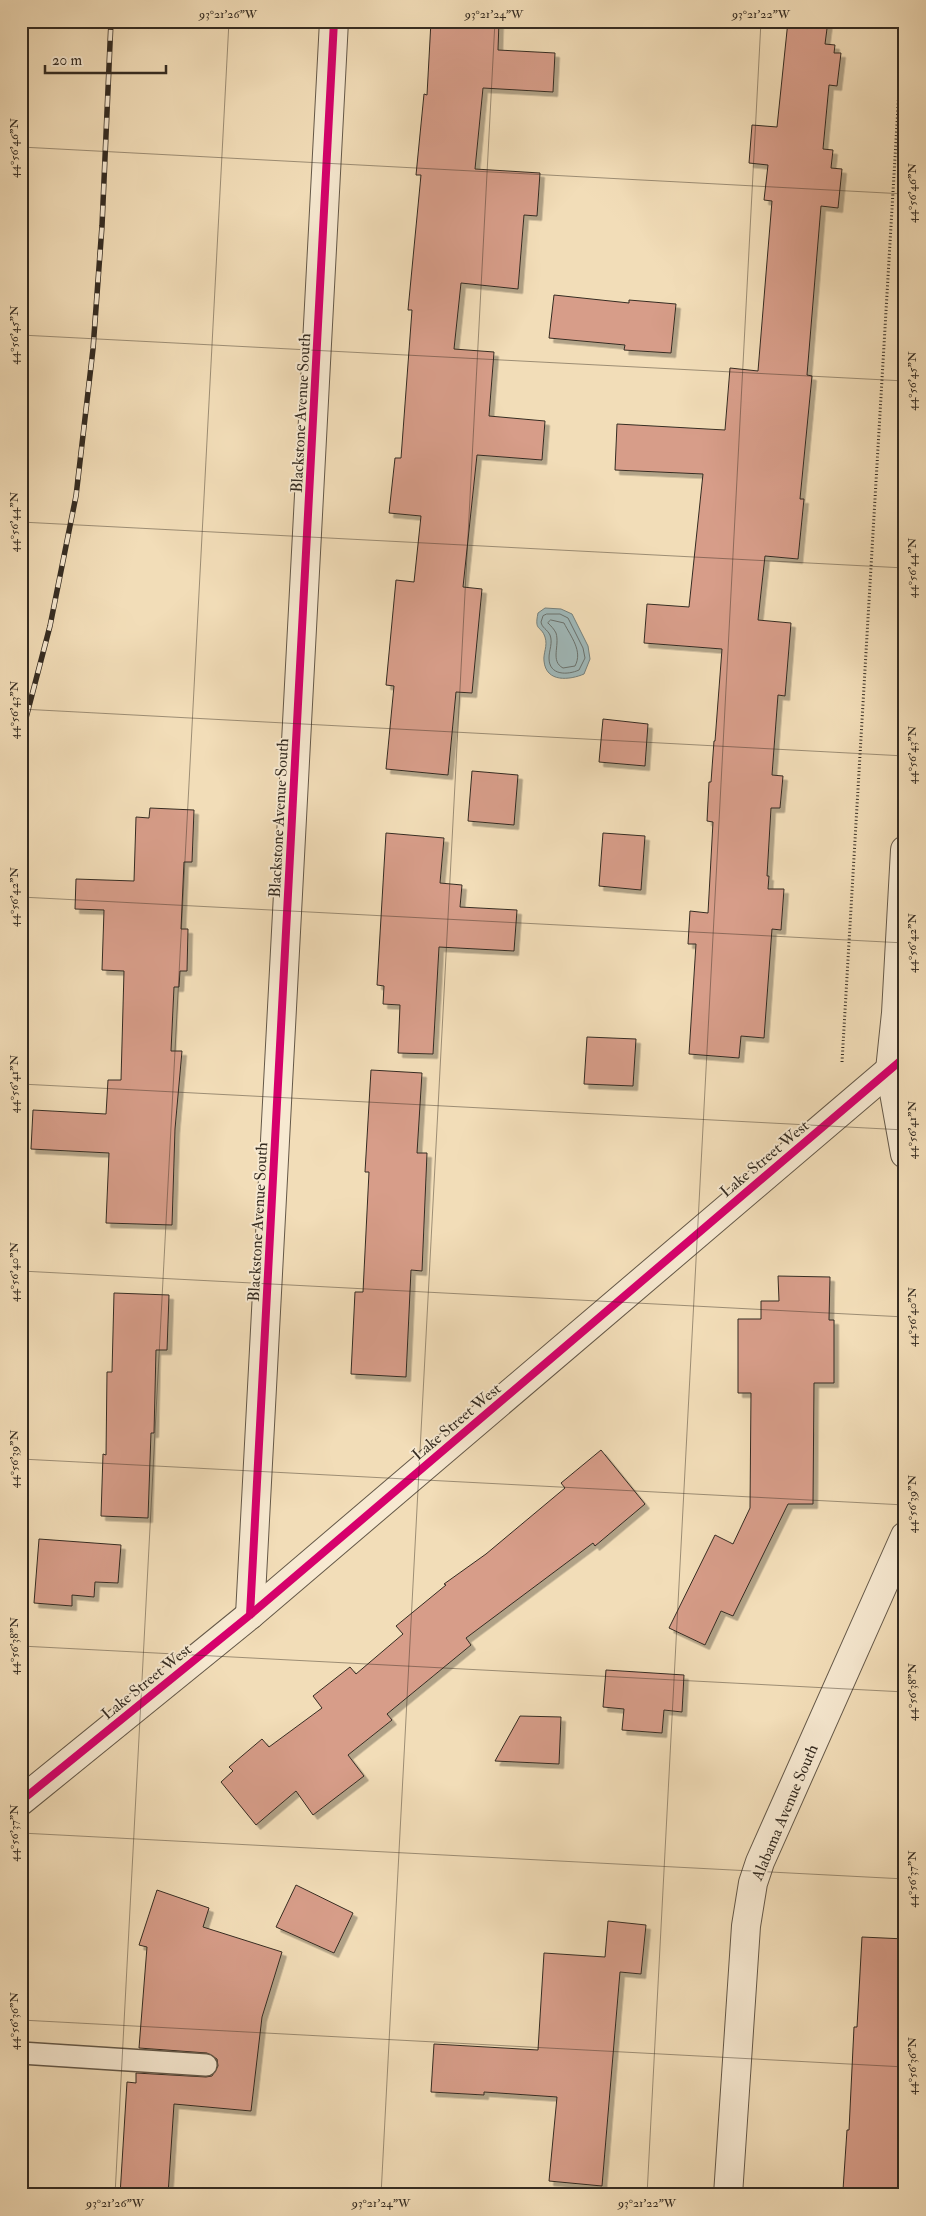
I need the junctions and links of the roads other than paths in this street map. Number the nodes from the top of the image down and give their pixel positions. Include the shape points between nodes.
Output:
1 (334, 21) edge
2 (905, 850) edge
3 (897, 1063) edge
4 (905, 1154) edge
5 (905, 1536) edge
6 (250, 1615) junction
7 (21, 1801) edge
8 (21, 2053) edge
9 (206, 2065) dead end
10 (728, 2195) edge

1 - 6 street, Blackstone Avenue South
2 - 3 street via 896,1012
3 - 4 street
3 - 6 street, Lake Street West
5 - 10 street, Alabama Avenue South via 753,1883 746,1926
6 - 7 street, Lake Street West
8 - 9 lane

